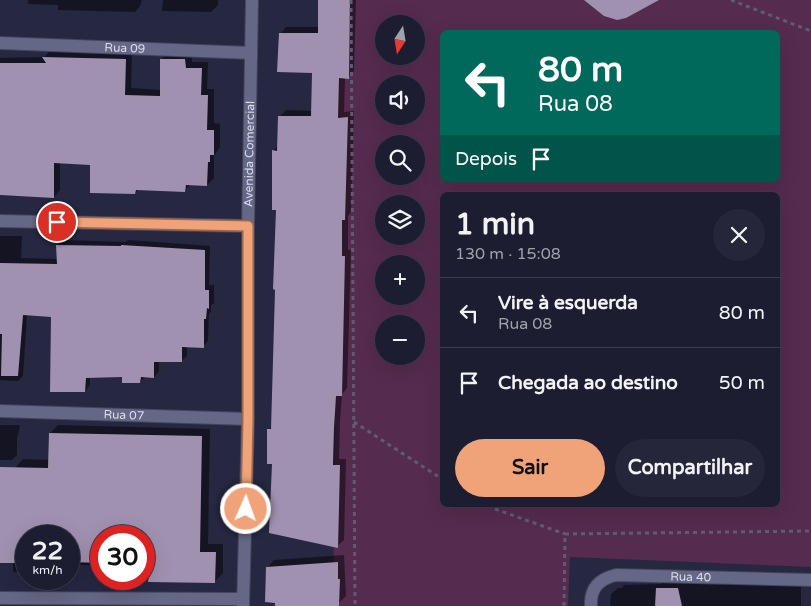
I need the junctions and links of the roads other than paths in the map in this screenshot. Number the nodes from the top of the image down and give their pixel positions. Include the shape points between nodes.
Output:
1 (252, 0) edge
2 (0, 43) edge
3 (251, 53) junction
4 (0, 221) edge
5 (248, 226) junction
6 (0, 411) edge
7 (248, 419) junction
8 (811, 580) edge
9 (0, 598) edge
10 (243, 603) edge
11 (590, 606) edge

1 - 3 street, Avenida Comercial
2 - 3 street, Rua 09
3 - 5 street, Avenida Comercial
4 - 5 street
5 - 7 street, Avenida Comercial
6 - 7 street, Rua 07
7 - 10 street, Avenida Comercial
8 - 11 street, Rua 40 via 616,575 596,584
9 - 10 street

